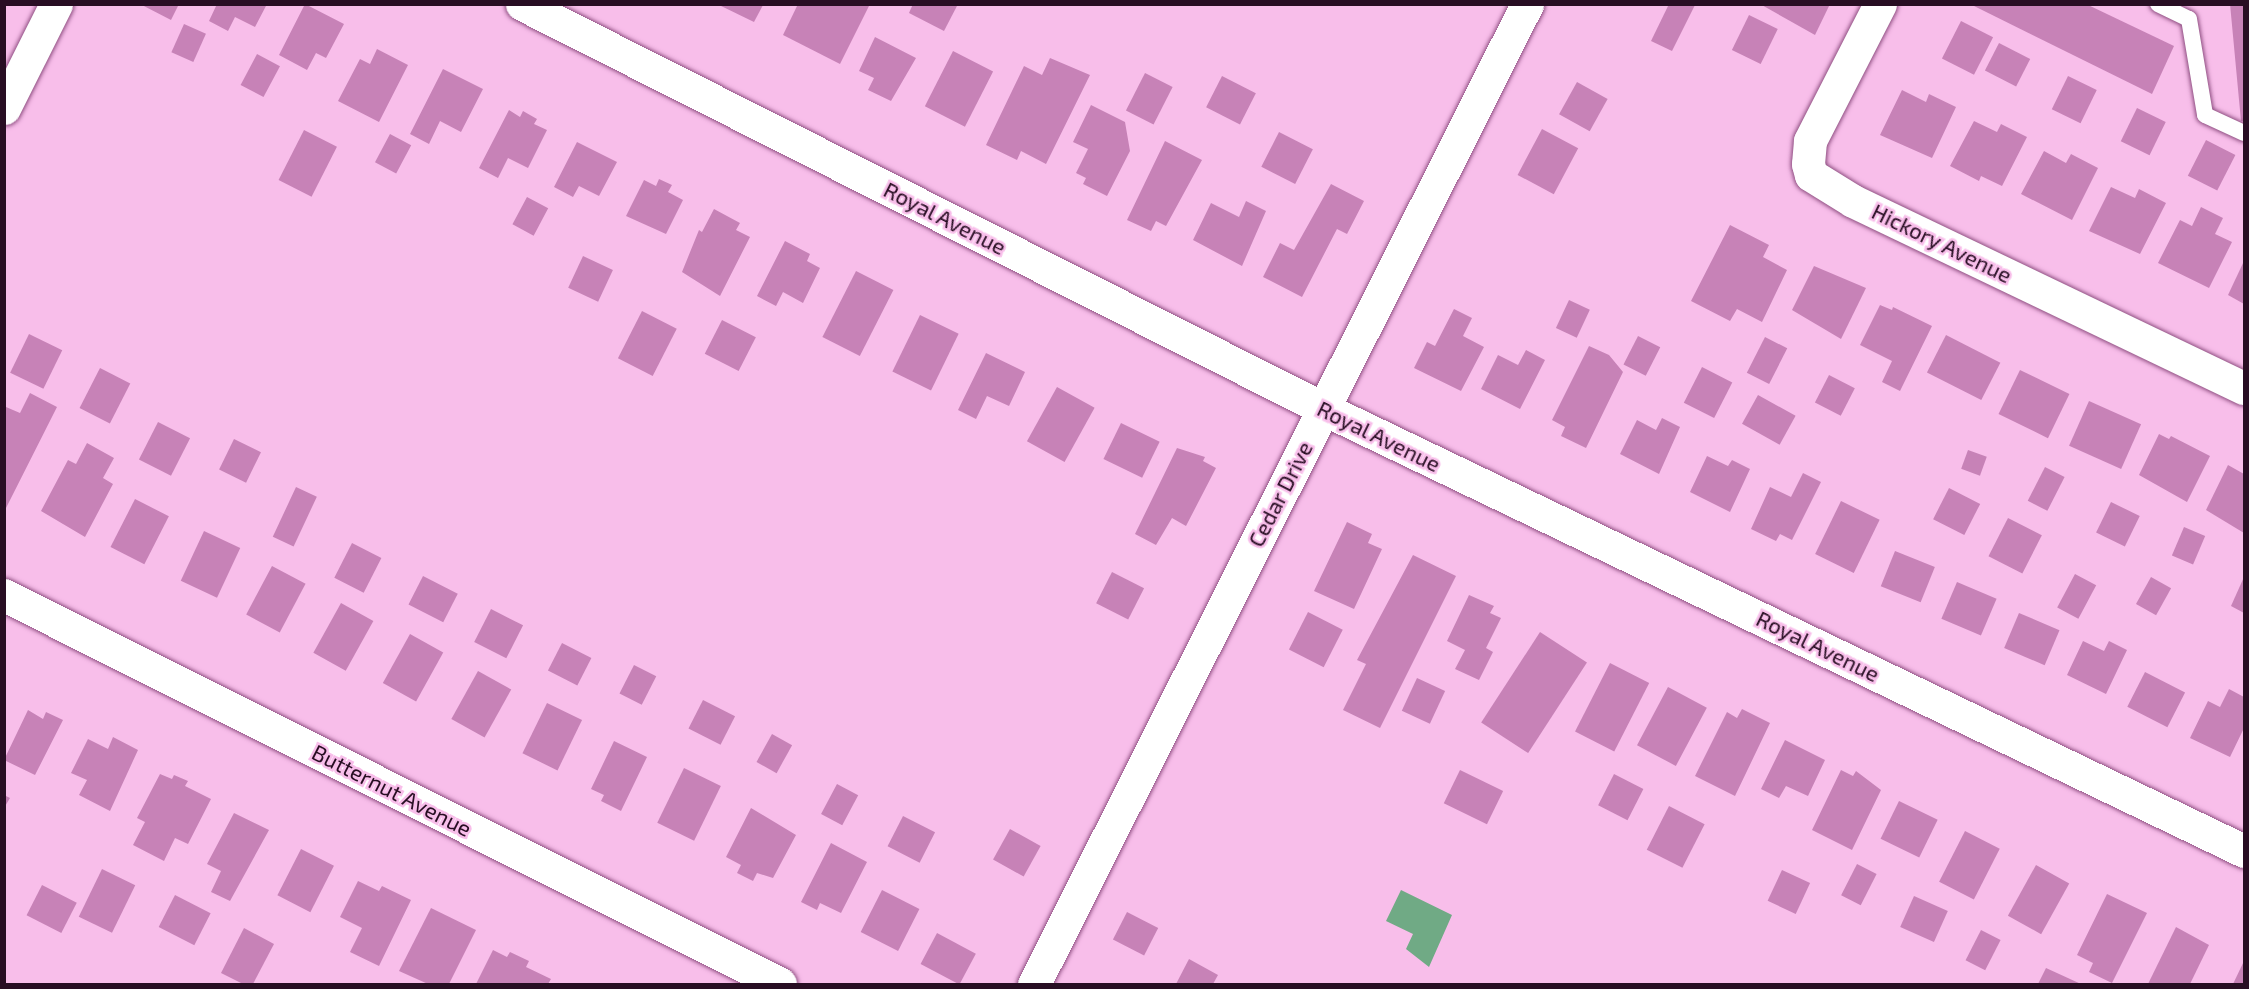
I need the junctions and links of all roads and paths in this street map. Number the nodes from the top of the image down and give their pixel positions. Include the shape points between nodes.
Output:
1 (56, 4) edge
2 (522, 4) edge
3 (1527, 4) edge
4 (1880, 4) edge
5 (2158, 4) edge
6 (4, 108) edge
7 (2244, 133) edge
8 (2244, 388) edge
9 (1324, 409) junction
10 (4, 595) edge
11 (2244, 850) edge
12 (780, 984) edge
13 (1034, 984) edge

1 - 6 street
2 - 9 street, Royal Avenue
3 - 9 street, Cedar Drive
4 - 8 street, Hickory Avenue via 1810,141 1808,164 1812,175 1853,201
5 - 7 lane via 2189,19 2205,115
9 - 11 street, Royal Avenue
9 - 13 street, Cedar Drive
10 - 12 street, Butternut Avenue

